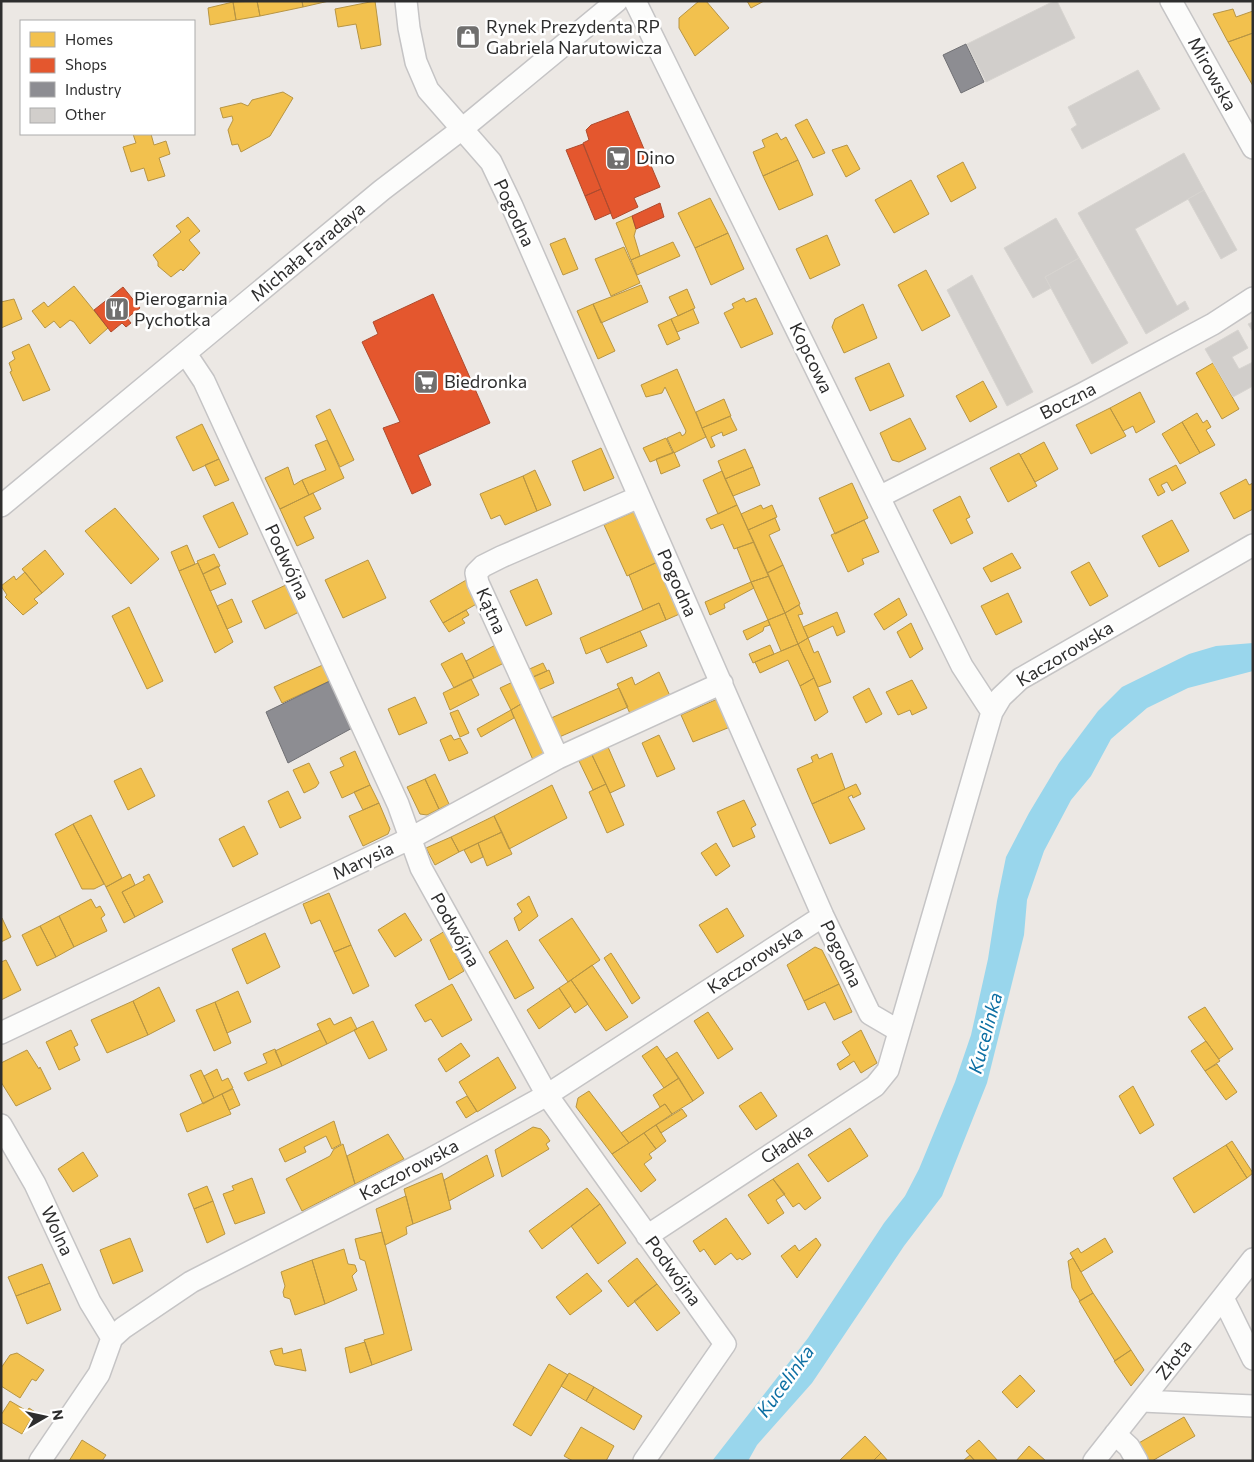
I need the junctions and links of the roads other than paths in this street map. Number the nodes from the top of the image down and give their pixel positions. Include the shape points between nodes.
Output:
1 (406, 1) edge
2 (617, 1) edge
3 (635, 1) edge
4 (1171, 1) edge
5 (462, 128) junction
6 (1253, 148) edge
7 (1253, 298) edge
8 (186, 354) junction
9 (639, 497) junction
10 (879, 497) junction
11 (1, 506) edge
12 (1253, 545) edge
13 (722, 683) junction
14 (992, 712) junction
15 (558, 758) junction
16 (409, 839) junction
17 (822, 916) junction
18 (898, 1031) junction
19 (1, 1033) edge
20 (547, 1095) junction
21 (1, 1125) edge
22 (647, 1236) junction
23 (1253, 1259) edge
24 (1223, 1298) junction
25 (112, 1338) junction
26 (1253, 1359) edge
27 (1142, 1401) junction
28 (1253, 1406) edge
29 (1115, 1434) junction
30 (40, 1461) edge
31 (644, 1461) edge
32 (1094, 1461) edge
33 (1137, 1461) edge

1 - 5 street via 416,62 428,90
2 - 5 street, Michała Faradaya
3 - 10 street, Kopcowa
4 - 6 street, Mirowska
5 - 8 street, Michała Faradaya via 382,190
5 - 9 street, Pogodna via 491,162
7 - 10 street, Boczna via 1213,324 1108,380
8 - 11 street, Michała Faradaya
8 - 16 street, Podwójna via 204,381 398,804
9 - 13 street, Pogodna
9 - 15 street, Kątna via 501,557 483,566 476,574
10 - 14 street, Kopcowa via 962,666
12 - 14 street, Kaczorowska via 1020,679 1001,697
13 - 15 street, Marysia
13 - 17 street, Pogodna
14 - 18 street, Kaczorowska
15 - 16 street, Marysia
16 - 19 street, Marysia
16 - 20 street, Podwójna via 421,868
17 - 18 street, Pogodna via 870,1014
17 - 20 street, Kaczorowska
18 - 22 street, Gładka via 888,1070 875,1086
20 - 22 street, Podwójna
20 - 25 street, Kaczorowska via 429,1160 191,1282
21 - 25 street, Wolna via 35,1184 90,1302
22 - 31 street, Podwójna via 725,1344
23 - 24 street, Złota
24 - 26 street
24 - 27 street, Złota
25 - 30 street via 99,1374
27 - 28 street
27 - 29 street, Złota
29 - 32 street, Złota
29 - 33 street via 1129,1447

